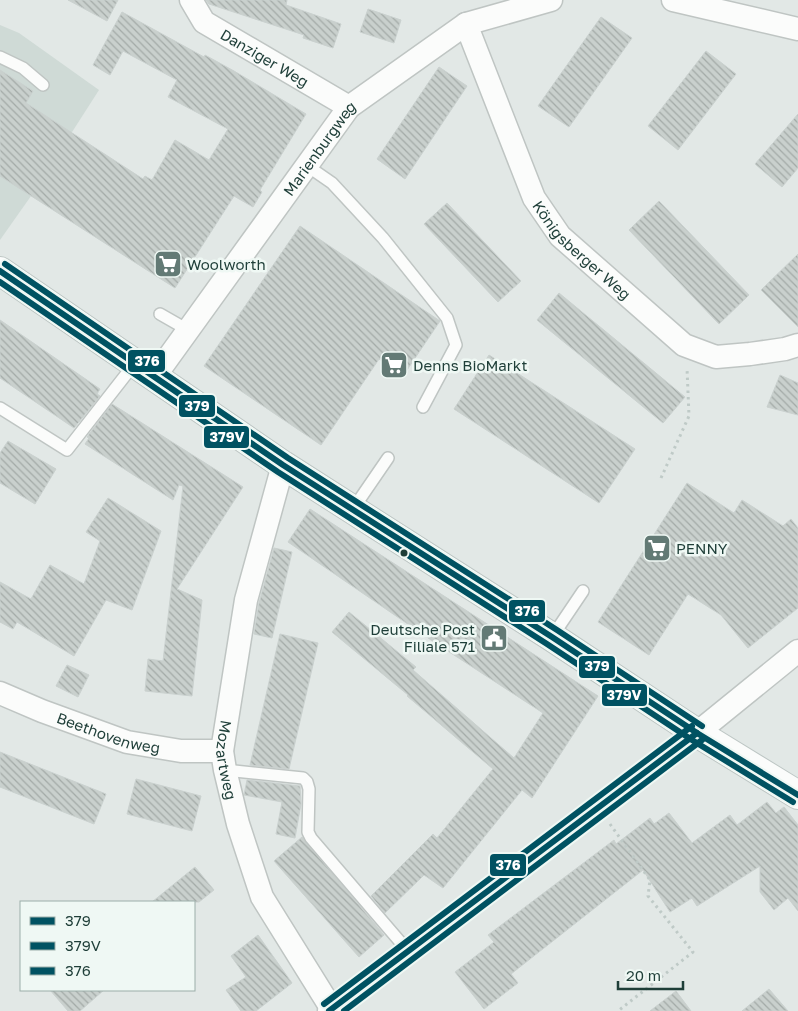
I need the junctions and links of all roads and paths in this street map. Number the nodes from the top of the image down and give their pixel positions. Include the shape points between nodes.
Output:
1 (191, 0) edge
2 (551, 0) edge
3 (672, 0) edge
4 (466, 24) junction
5 (798, 29) edge
6 (0, 57) edge
7 (43, 85) dead end
8 (349, 107) junction
9 (306, 165) junction
10 (0, 271) edge
11 (160, 314) dead end
12 (188, 330) junction
13 (798, 345) edge
14 (693, 348) junction
15 (145, 369) junction
16 (423, 407) dead end
17 (0, 408) edge
18 (388, 458) dead end
19 (283, 465) junction
20 (661, 478) dead end
21 (353, 509) junction
22 (583, 591) dead end
23 (552, 637) junction
24 (798, 651) edge
25 (0, 693) edge
26 (697, 733) junction
27 (224, 760) junction
28 (798, 795) edge
29 (598, 808) junction
30 (408, 951) junction
31 (331, 1010) edge
32 (618, 1011) edge

1 - 8 street, Danziger Weg via 204,22
2 - 4 street, Marienburgweg
3 - 5 street
4 - 8 street, Marienburgweg
4 - 14 street, Königsberger Weg via 534,198 560,236 684,345
6 - 7 lane via 23,68
8 - 9 street, Marienburgweg
9 - 12 street, Marienburgweg
9 - 16 lane via 332,182 448,318 456,345
10 - 15 street
11 - 12 lane
12 - 15 street, Marienburgweg
13 - 14 street, Königsberger Weg via 716,357
14 - 20 path via 687,370 689,416
15 - 17 lane via 67,450
15 - 19 street
18 - 21 lane
19 - 21 street
19 - 27 street, Mozartweg via 246,600
21 - 23 street
22 - 23 lane
23 - 26 street
24 - 26 street
25 - 27 street, Beethovenweg via 42,712 127,742
26 - 28 street
26 - 29 street
27 - 30 lane via 303,778 307,782 308,832 311,838
27 - 31 street, Mozartweg via 238,824 262,897
29 - 30 street
29 - 32 path via 650,880 648,896 693,952
30 - 31 street

